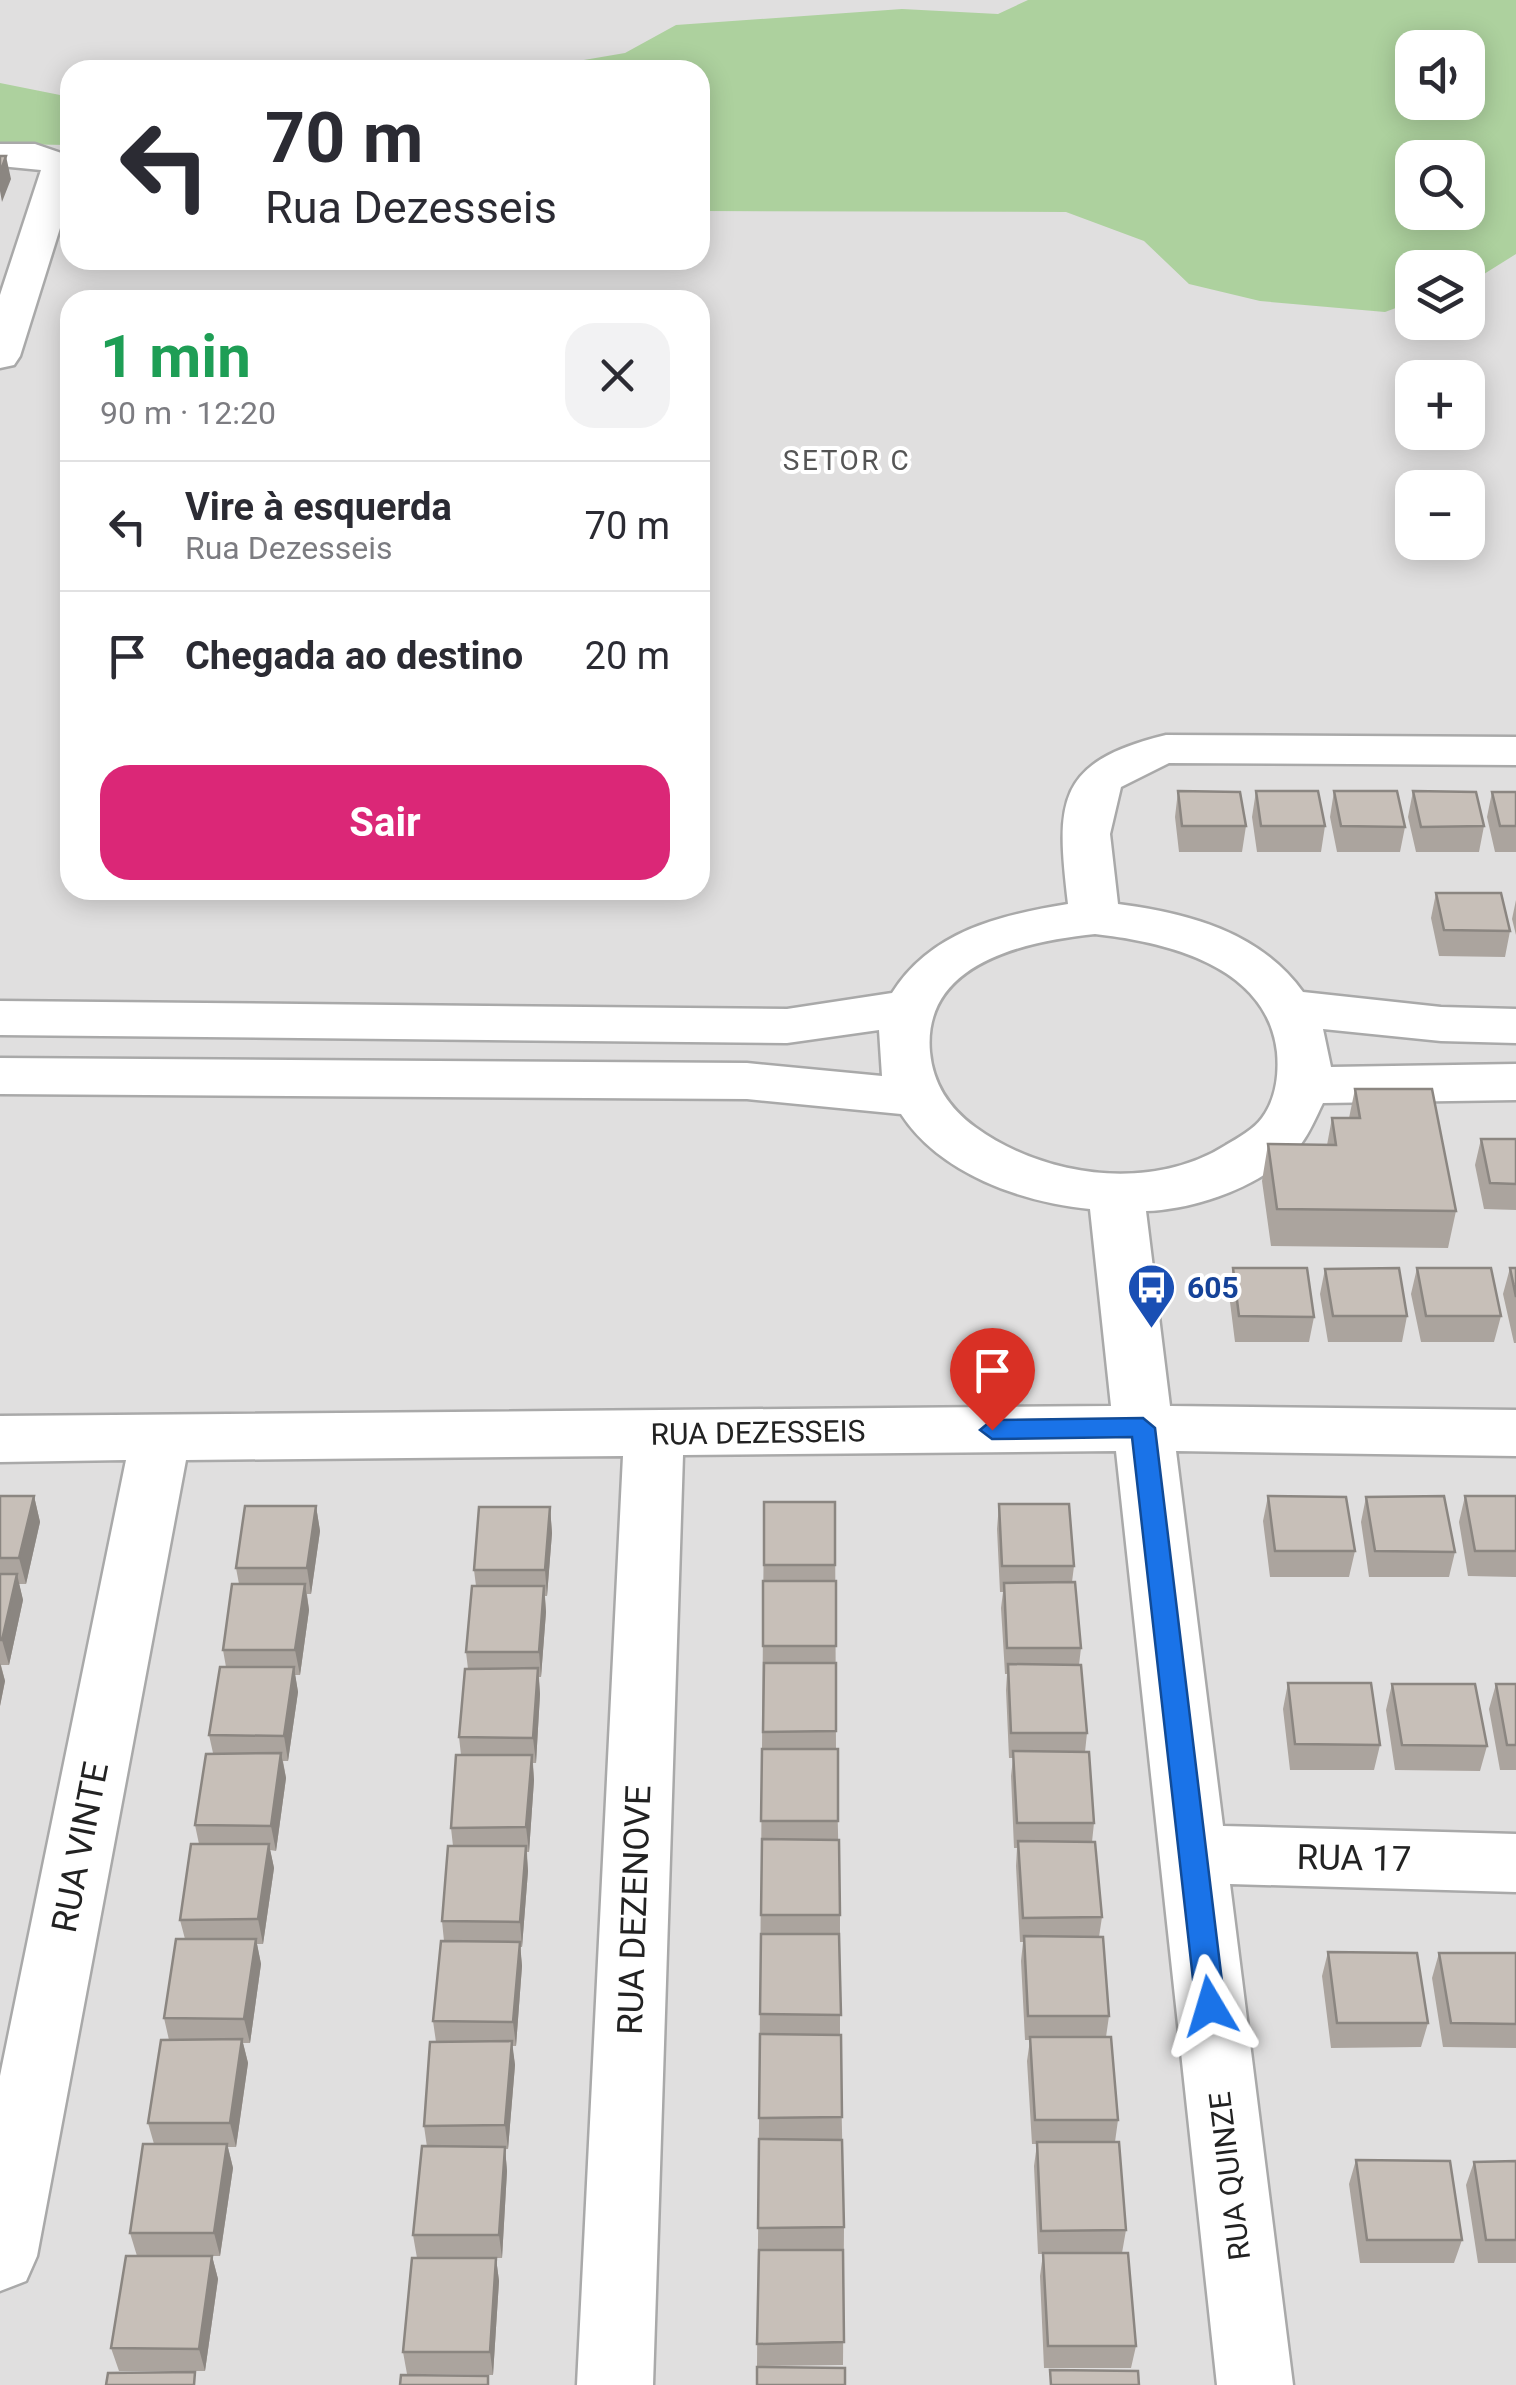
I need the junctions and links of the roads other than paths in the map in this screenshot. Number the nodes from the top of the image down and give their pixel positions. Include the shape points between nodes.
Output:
1 (0, 155) edge
2 (60, 165) edge
3 (60, 168) edge
4 (0, 356) edge
5 (1516, 751) edge
6 (1095, 918) junction
7 (908, 1008) junction
8 (1290, 1008) junction
9 (0, 1018) edge
10 (1516, 1026) edge
11 (0, 1076) edge
12 (1516, 1082) edge
13 (1306, 1085) junction
14 (915, 1098) junction
15 (1116, 1192) junction
16 (1143, 1428) junction
17 (1516, 1433) edge
18 (654, 1434) junction
19 (160, 1438) junction
20 (0, 1439) edge
21 (1193, 1854) junction
22 (1516, 1862) edge
23 (0, 2256) edge
24 (615, 2385) edge
25 (1255, 2385) edge

1 - 2 street via 35,155
3 - 4 street
5 - 6 street via 1166,749 1117,766 1085,808
6 - 7 street via 1034,923 980,940 936,972
6 - 8 street via 1200,939 1244,962
7 - 9 street via 787,1026
7 - 14 street via 900,1052
8 - 10 street
8 - 13 street via 1304,1037
11 - 14 street via 748,1081
12 - 13 street
13 - 15 street via 1284,1129 1242,1163 1184,1186
14 - 15 street via 951,1139 998,1167 1055,1186
15 - 16 street, RUA QUINZE
16 - 17 street, RUA DEZESSEIS
16 - 18 street, RUA DEZESSEIS
16 - 21 street, RUA QUINZE
18 - 19 street, RUA DEZESSEIS
18 - 24 street, RUA DEZENOVE
19 - 20 street, RUA DEZESSEIS
19 - 23 street, RUA VINTE
21 - 22 street, RUA 17
21 - 25 street, RUA QUINZE

